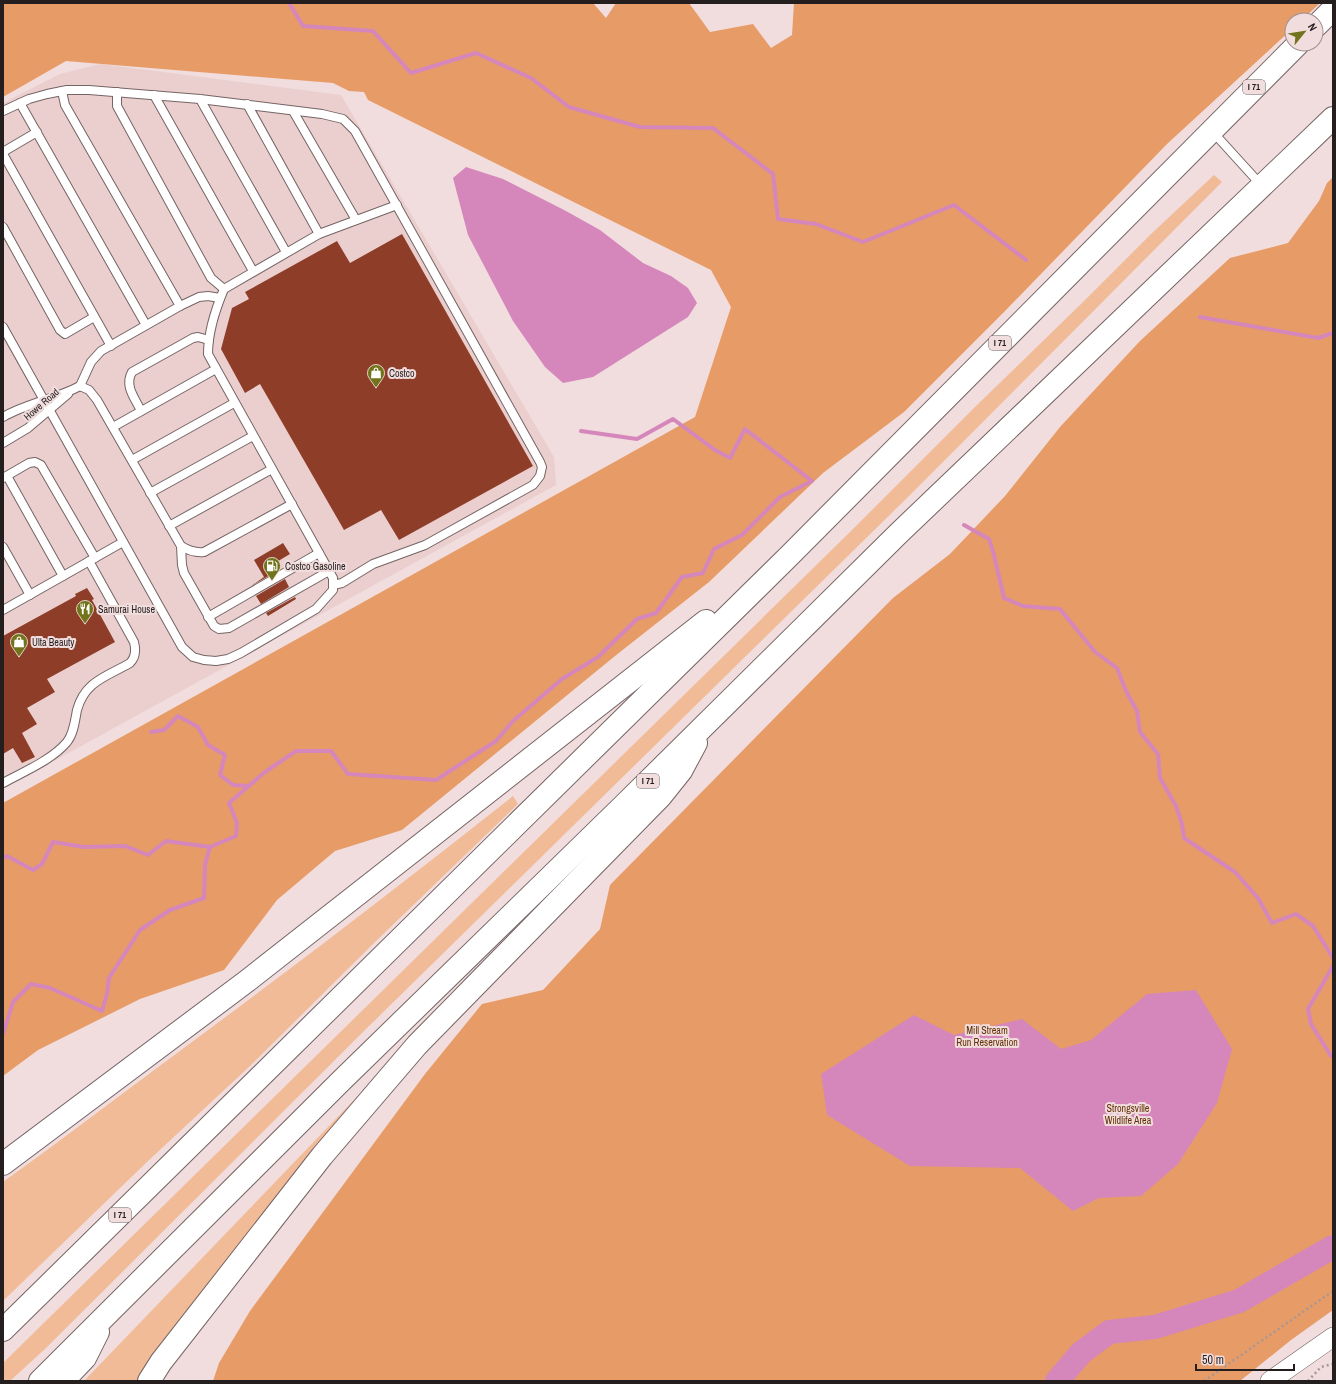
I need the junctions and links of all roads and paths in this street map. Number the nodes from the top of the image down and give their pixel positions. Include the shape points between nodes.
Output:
1 (1333, 9) edge
2 (1324, 18) edge
3 (1290, 52) edge
4 (62, 91) junction
5 (117, 92) junction
6 (154, 95) junction
7 (200, 99) junction
8 (20, 102) junction
9 (247, 104) junction
10 (3, 111) edge
11 (293, 111) junction
12 (1333, 118) edge
13 (1211, 130) junction
14 (37, 132) junction
15 (3, 153) edge
16 (1262, 186) junction
17 (397, 205) junction
18 (356, 220) junction
19 (3, 227) edge
20 (319, 234) junction
21 (286, 252) junction
22 (253, 271) junction
23 (224, 289) junction
24 (220, 298) junction
25 (180, 306) junction
26 (94, 317) junction
27 (146, 325) junction
28 (3, 327) edge
29 (209, 340) junction
30 (111, 346) junction
31 (216, 369) junction
32 (80, 386) junction
33 (71, 391) junction
34 (44, 401) junction
35 (234, 402) junction
36 (49, 411) junction
37 (141, 411) junction
38 (3, 417) edge
39 (113, 427) junction
40 (253, 436) junction
41 (3, 442) edge
42 (132, 460) junction
43 (272, 469) junction
44 (5, 477) edge
45 (150, 494) junction
46 (292, 504) junction
47 (169, 526) junction
48 (123, 542) junction
49 (3, 546) edge
50 (181, 546) junction
51 (319, 553) junction
52 (790, 555) junction
53 (92, 560) junction
54 (329, 571) junction
55 (63, 576) junction
56 (333, 585) junction
57 (30, 595) junction
58 (3, 610) edge
59 (208, 617) junction
60 (708, 721) junction
61 (3, 783) edge
62 (3, 1164) edge
63 (80, 1255) junction
64 (1333, 1291) edge
65 (106, 1316) junction
66 (3, 1318) edge
67 (3, 1330) edge
68 (1333, 1337) edge
69 (1333, 1364) edge
70 (40, 1381) edge
71 (63, 1381) edge
72 (148, 1381) edge
73 (1204, 1381) edge
74 (1270, 1381) edge
75 (1308, 1381) edge

1 - 2 highway
3 - 13 highway, I 71
4 - 5 lane
4 - 8 lane
4 - 25 lane via 65,105
5 - 6 lane
5 - 23 lane via 116,106 210,278
6 - 7 lane
6 - 22 lane
7 - 9 lane
7 - 21 lane
8 - 10 lane
8 - 14 lane
9 - 11 lane
9 - 20 lane
11 - 17 lane via 338,117 349,124
11 - 18 lane
12 - 16 highway, I 71
13 - 16 lane
13 - 52 highway, I 71
14 - 15 lane
14 - 27 lane
15 - 26 lane
16 - 60 highway, I 71 via 899,533
17 - 18 lane
17 - 56 lane via 540,462 542,472 533,485 425,545 373,564 342,583
18 - 20 lane
19 - 26 lane via 60,330 65,334
20 - 21 lane
21 - 22 lane
22 - 23 lane
23 - 24 lane
24 - 25 lane via 199,297
24 - 29 lane
25 - 27 lane
26 - 30 lane
27 - 30 lane
28 - 34 lane
29 - 31 lane via 208,354
29 - 37 lane via 198,336 193,338 132,372 128,378 129,386
30 - 32 lane via 101,351 91,362
31 - 35 lane
31 - 37 lane
32 - 33 lane
32 - 39 lane via 89,390
33 - 34 lane, Howe Road
33 - 36 lane, Howe Road
34 - 36 lane
34 - 38 lane, Howe Road via 14,410
35 - 40 lane
35 - 42 lane
36 - 41 lane, Howe Road via 28,428
36 - 48 lane
37 - 39 lane
39 - 42 lane
40 - 43 lane
40 - 45 lane
42 - 45 lane
43 - 46 lane
43 - 47 lane
44 - 53 lane via 29,463 41,465
44 - 55 lane
45 - 47 lane
46 - 50 lane via 204,552 188,551
46 - 51 lane
47 - 50 lane
48 - 53 lane
48 - 56 lane via 182,647 193,657 204,660 216,662 228,659 316,609 333,590
49 - 57 lane
50 - 59 lane via 184,573
51 - 54 lane
51 - 59 lane
52 - 62 highway via 247,981
52 - 63 highway, I 71
53 - 55 lane
53 - 61 lane via 134,642 136,648 133,659 84,693 68,740 57,752
54 - 56 lane
54 - 59 lane via 229,628 219,629
55 - 57 lane
57 - 58 lane
60 - 65 highway, I 71
60 - 72 highway via 681,771 661,796 417,1045 322,1156
63 - 66 highway
63 - 67 highway, I 71
64 - 73 path
65 - 70 highway, I 71
65 - 71 highway via 85,1358
68 - 74 street
69 - 75 path via 1321,1367

